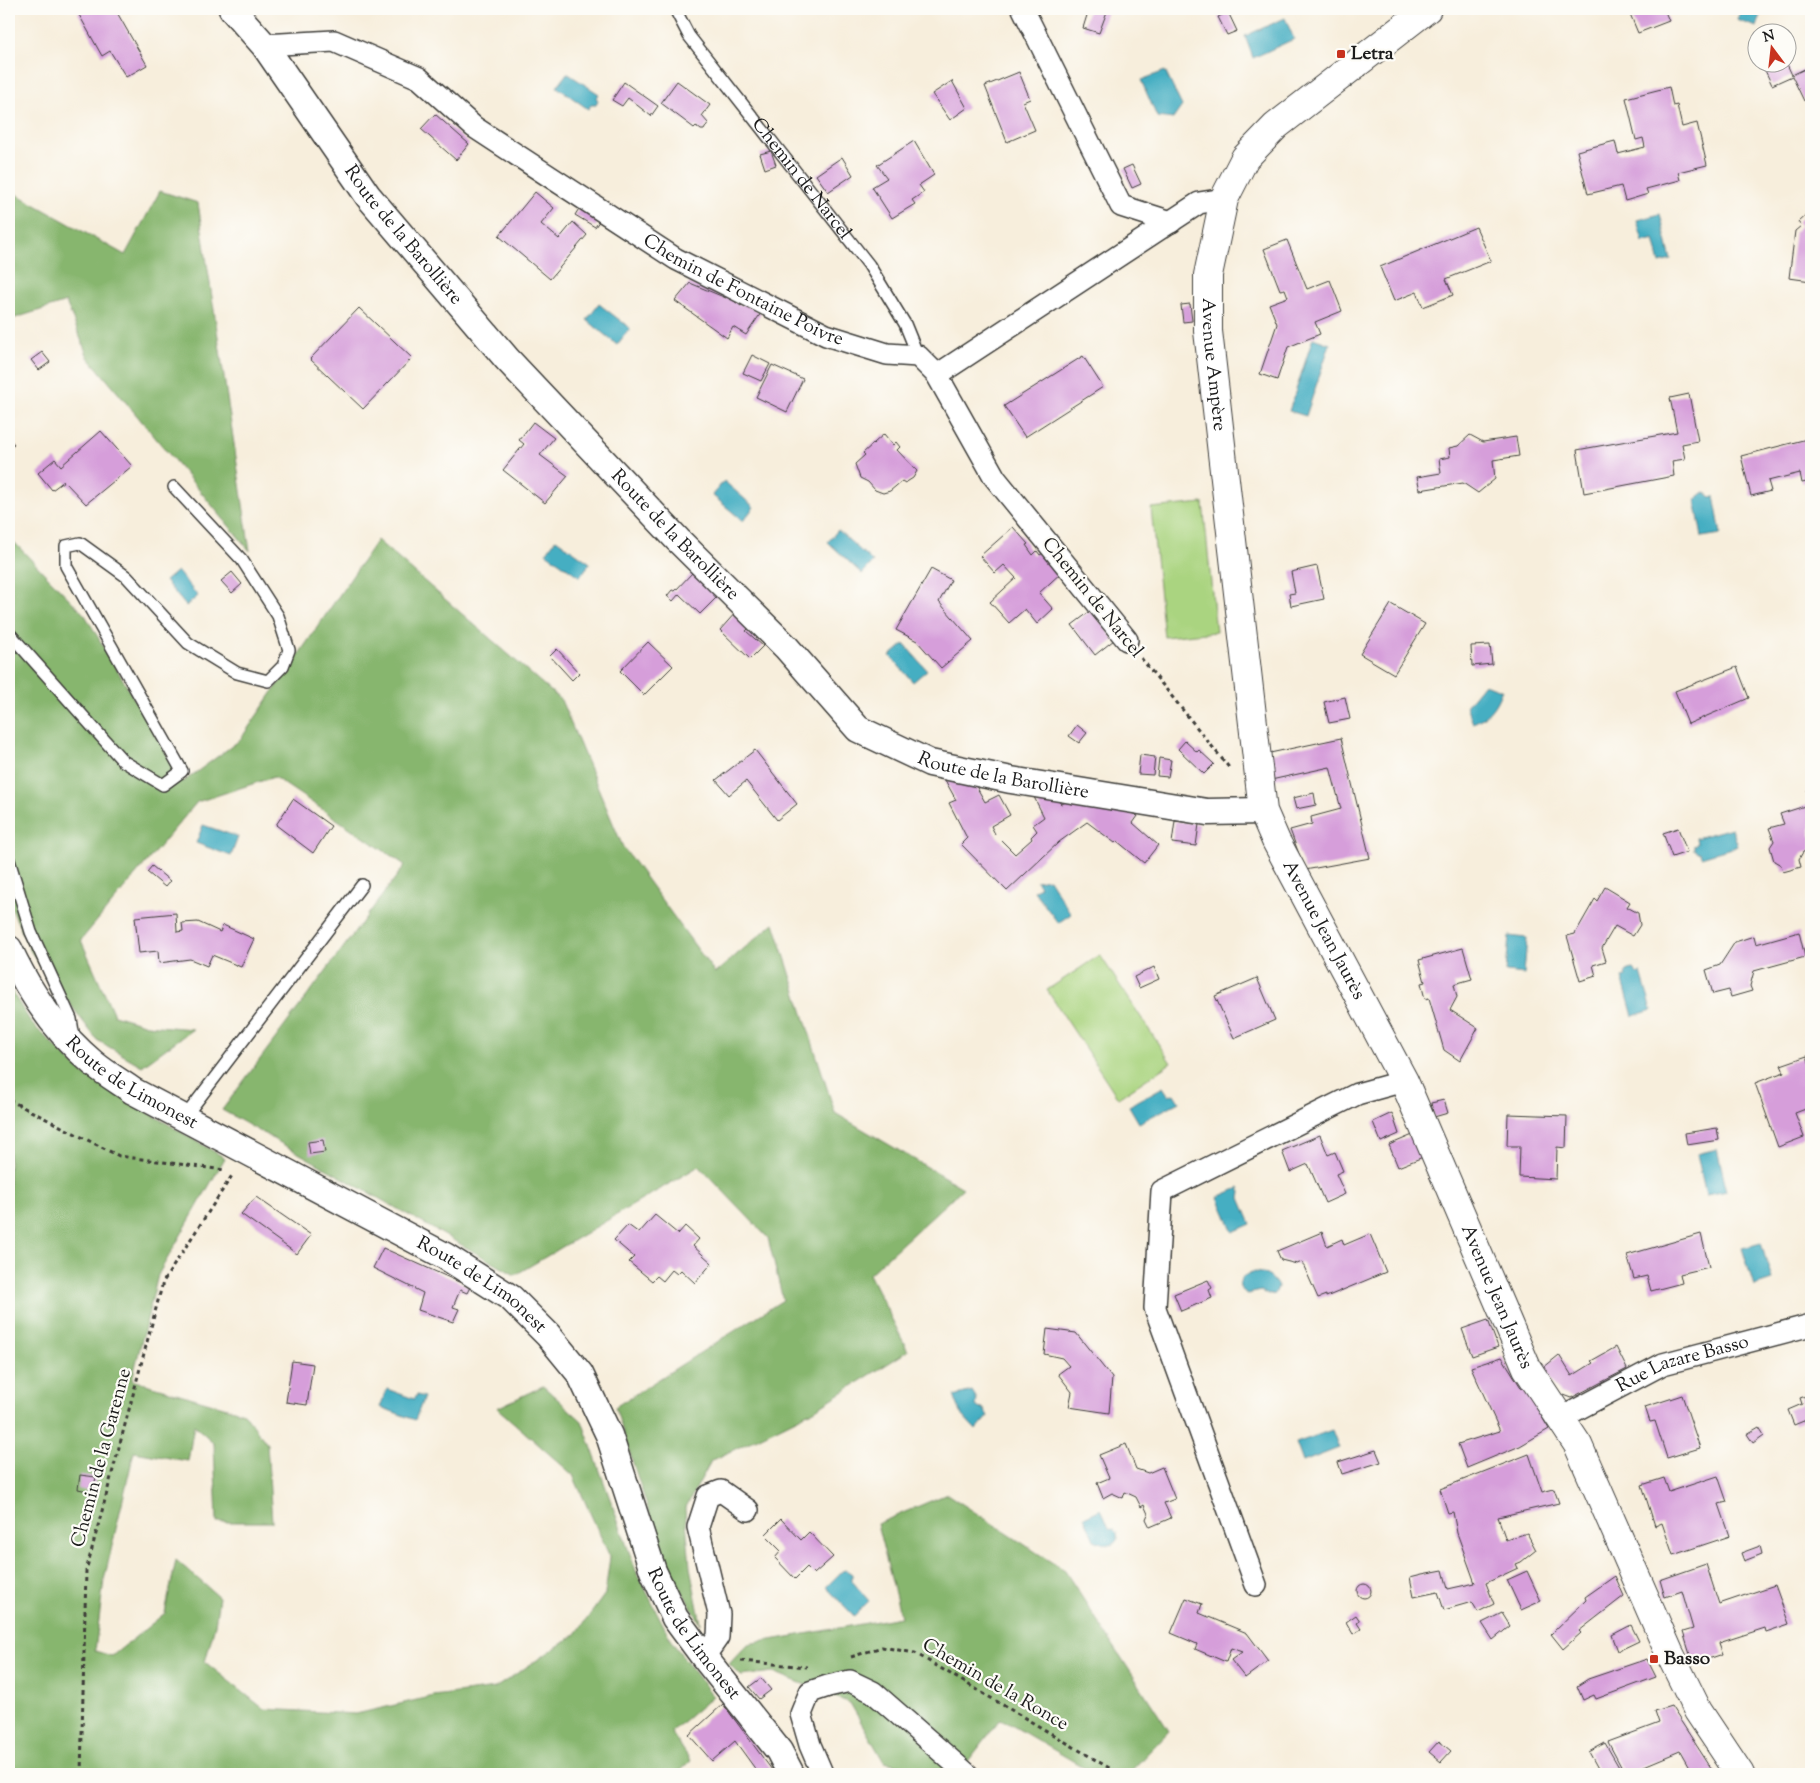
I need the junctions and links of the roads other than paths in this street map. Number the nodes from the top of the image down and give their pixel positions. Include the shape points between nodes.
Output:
1 (675, 9) edge
2 (1023, 9) edge
3 (235, 11) edge
4 (1415, 13) edge
5 (264, 44) junction
6 (1224, 200) junction
7 (1171, 222) junction
8 (918, 356) junction
9 (938, 375) junction
10 (174, 487) dead end
11 (9, 633) edge
12 (1126, 640) road end
13 (1263, 811) junction
14 (9, 860) edge
15 (362, 885) dead end
16 (9, 949) edge
17 (75, 1045) junction
18 (1404, 1081) junction
19 (184, 1118) junction
20 (1811, 1325) edge
21 (1561, 1418) junction
22 (748, 1510) dead end
23 (1256, 1585) dead end
24 (704, 1657) junction
25 (791, 1774) edge
26 (821, 1774) edge
27 (967, 1774) edge
28 (1740, 1774) edge

1 - 8 lane, Chemin de Narcel via 689,36 869,265 905,324
2 - 7 street via 1121,206
3 - 5 street, Route de la Barollière
4 - 6 main road, Avenue Ampère via 1276,126 1245,158
5 - 8 street, Chemin de Fontaine Poivre via 334,41 419,78 474,127 676,259 826,335 887,354
5 - 13 street, Route de la Barollière via 368,196 507,359 678,540 786,647 858,729 930,762 1011,780 1207,812
6 - 7 street via 1198,203
6 - 13 main road, Avenue Ampère via 1208,275 1208,331
7 - 9 street
8 - 9 street
9 - 12 street, Chemin de Narcel via 995,478
10 - 11 lane via 242,560 278,616 289,650 283,666 268,681 237,673 188,643 127,577 80,543 66,546 66,566 182,771 163,784 123,762
13 - 18 main road, Avenue Jean Jaurès
14 - 17 lane via 31,932 71,1019
15 - 19 lane
16 - 17 street, Route de Limonest via 20,973 52,1022
17 - 19 street, Route de Limonest via 92,1062 134,1091
18 - 21 main road, Avenue Jean Jaurès via 1526,1368
18 - 23 street via 1357,1094 1162,1190 1155,1308
19 - 24 street, Route de Limonest via 445,1256 511,1298 548,1335 580,1374 609,1435 652,1571 675,1618
20 - 21 street, Rue Lazare Basso via 1663,1364
21 - 28 main road, Avenue Jean Jaurès via 1578,1445 1694,1703
22 - 24 street via 721,1491 708,1496 698,1527 719,1614 718,1637
24 - 25 street, Route de Limonest via 779,1751
26 - 27 street via 801,1714 810,1692 850,1681 873,1692

